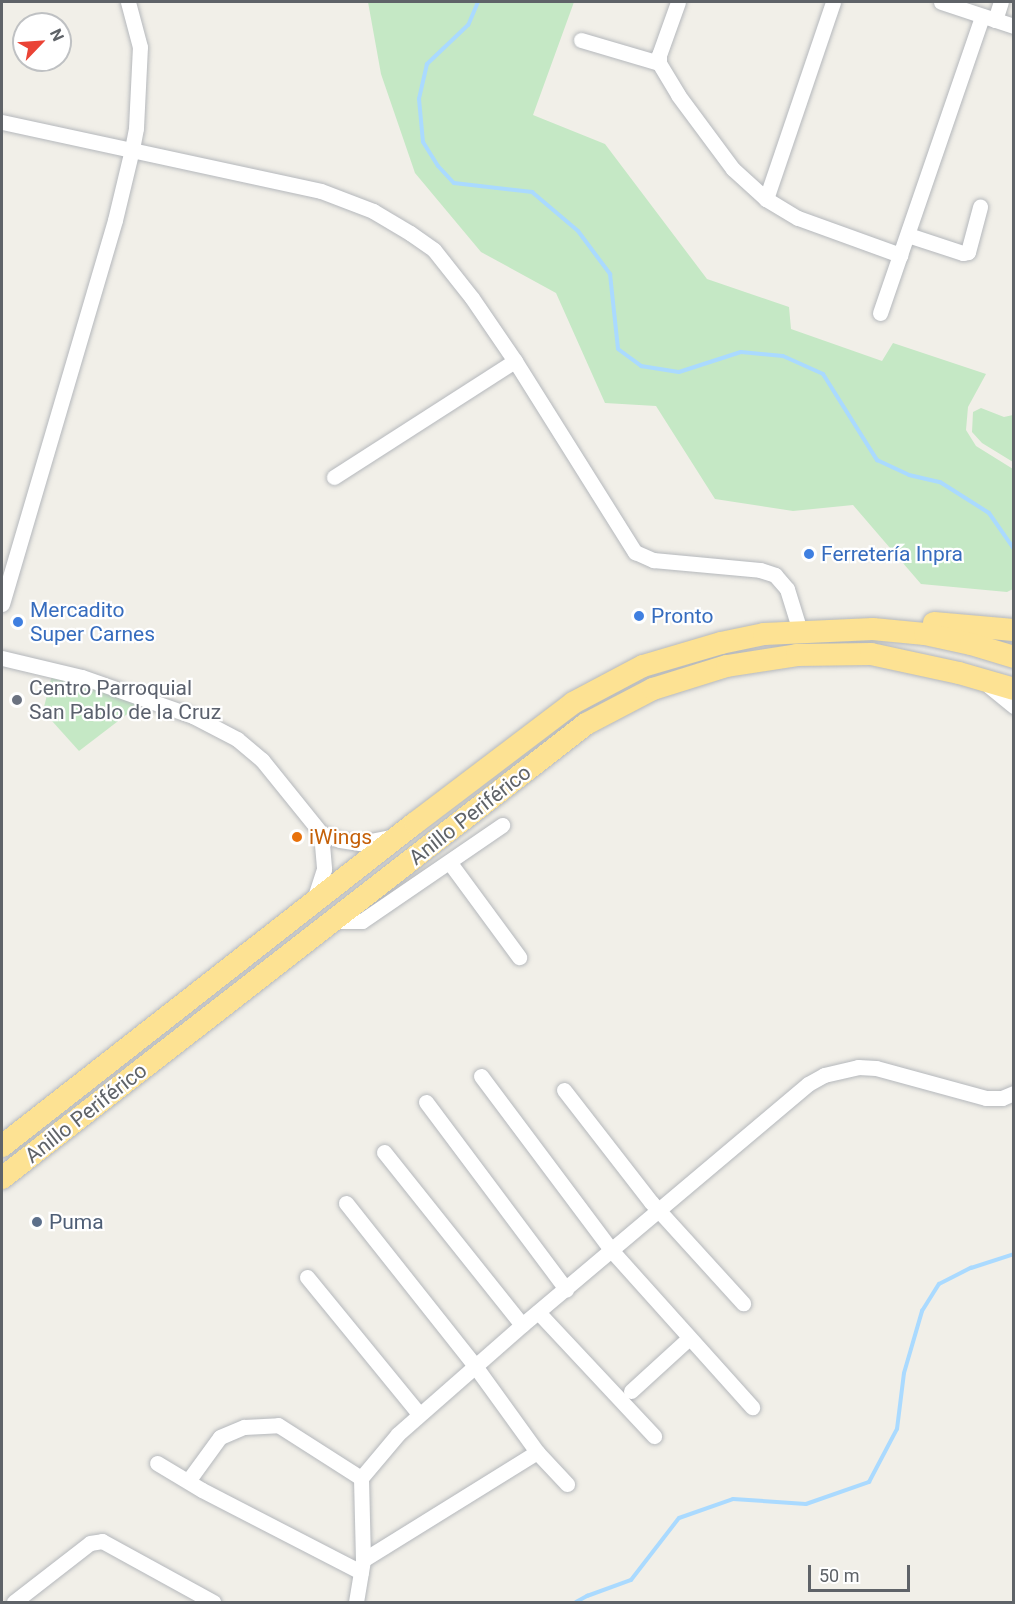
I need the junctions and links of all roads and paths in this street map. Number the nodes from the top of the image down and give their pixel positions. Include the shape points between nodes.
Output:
1 (128, 2) edge
2 (678, 2) edge
3 (833, 2) edge
4 (941, 2) edge
5 (1001, 2) edge
6 (988, 18) junction
7 (1014, 26) edge
8 (581, 40) dead end
9 (659, 63) junction
10 (2, 122) edge
11 (132, 149) junction
12 (766, 199) junction
13 (981, 207) dead end
14 (908, 235) junction
15 (900, 255) junction
16 (880, 313) dead end
17 (515, 361) junction
18 (334, 477) dead end
19 (2, 604) edge
20 (1014, 630) edge
21 (812, 631) junction
22 (1014, 657) edge
23 (2, 658) edge
24 (980, 679) junction
25 (1014, 689) edge
26 (1014, 706) edge
27 (415, 823) junction
28 (502, 825) dead end
29 (321, 833) junction
30 (450, 863) junction
31 (312, 903) junction
32 (332, 921) junction
33 (519, 957) dead end
34 (481, 1076) dead end
35 (564, 1090) dead end
36 (1014, 1093) edge
37 (426, 1102) dead end
38 (2, 1146) edge
39 (384, 1152) dead end
40 (2, 1178) edge
41 (346, 1203) dead end
42 (658, 1211) junction
43 (612, 1251) junction
44 (307, 1277) dead end
45 (566, 1289) junction
46 (742, 1304) dead end
47 (538, 1312) junction
48 (522, 1325) junction
49 (689, 1338) junction
50 (475, 1366) junction
51 (631, 1391) dead end
52 (752, 1407) dead end
53 (419, 1414) junction
54 (654, 1436) dead end
55 (537, 1452) junction
56 (157, 1463) dead end
57 (361, 1478) junction
58 (188, 1481) junction
59 (567, 1484) dead end
60 (362, 1566) junction
61 (14, 1602) edge
62 (213, 1602) edge
63 (356, 1602) edge

1 - 11 street via 140,47
2 - 9 street
3 - 12 street
4 - 6 street
5 - 6 street
6 - 7 street
6 - 14 street
8 - 9 street
9 - 12 street via 733,169
10 - 11 street
11 - 17 street via 321,191 373,211 434,250
11 - 19 street via 115,220
12 - 15 street via 806,222
13 - 14 street via 968,252 963,254
14 - 15 street
15 - 16 street
17 - 18 street
17 - 21 street via 635,552 653,560 760,570 775,575
20 - 21 highway via 856,617
21 - 22 highway, Anillo Periférico via 873,629 925,634
21 - 27 highway, Anillo Periférico via 721,643 643,666 573,703
23 - 29 street via 82,677 217,727 262,760
24 - 25 highway, Anillo Periférico
24 - 26 street
24 - 32 highway, Anillo Periférico via 871,654 797,655 727,666 652,689 586,724
27 - 29 street via 398,834 370,842 340,840
27 - 31 highway, Anillo Periférico
28 - 30 street
29 - 31 street via 324,869
30 - 32 street via 362,921
30 - 33 street
31 - 38 highway, Anillo Periférico
32 - 40 highway, Anillo Periférico
34 - 43 street
35 - 42 street
36 - 42 street via 986,1098 876,1068 849,1068 824,1075 793,1096
37 - 45 street
39 - 48 street
41 - 50 street
42 - 43 street
42 - 46 street
43 - 45 street
43 - 49 street
44 - 53 street
45 - 47 street
47 - 48 street
47 - 54 street
48 - 50 street
49 - 51 street
49 - 52 street
50 - 53 street
50 - 55 street
53 - 57 street
55 - 59 street
55 - 60 street
56 - 58 street
57 - 58 street via 278,1425 244,1427 220,1437
57 - 60 street
58 - 60 street
60 - 63 street
61 - 62 street via 90,1543 102,1541

